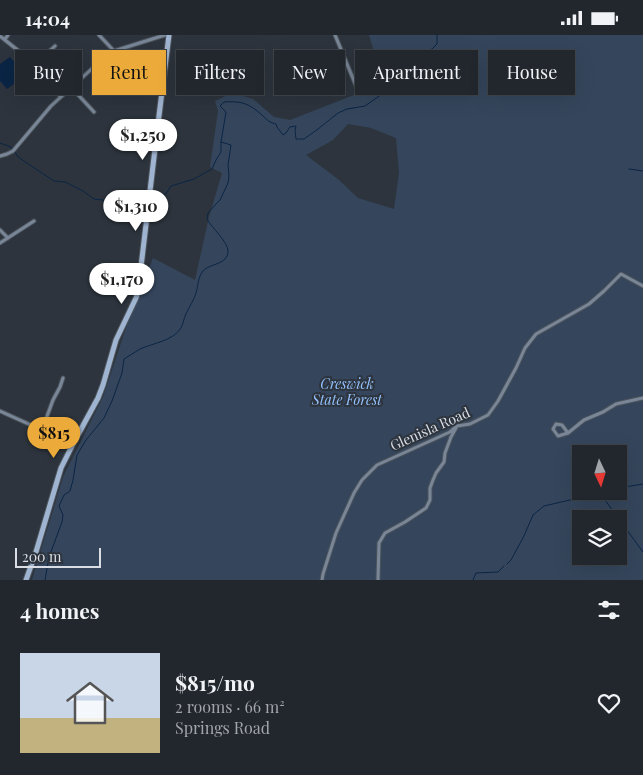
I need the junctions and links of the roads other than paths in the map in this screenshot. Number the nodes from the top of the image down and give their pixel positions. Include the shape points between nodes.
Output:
1 (8, 35) edge
2 (98, 35) edge
3 (165, 35) edge
4 (169, 35) edge
5 (335, 35) edge
6 (0, 36) edge
7 (4, 39) junction
8 (54, 46) dead end
9 (18, 50) edge
10 (50, 50) edge
11 (113, 50) edge
12 (117, 50) edge
13 (166, 58) edge
14 (92, 69) edge
15 (82, 78) edge
16 (355, 81) edge
17 (79, 95) edge
18 (161, 95) edge
19 (61, 97) edge
20 (94, 112) dead end
21 (0, 156) edge
22 (34, 221) dead end
23 (0, 230) edge
24 (8, 238) junction
25 (0, 243) edge
26 (643, 285) edge
27 (62, 378) dead end
28 (643, 398) edge
29 (0, 411) edge
30 (457, 426) junction
31 (42, 430) junction
32 (568, 433) junction
33 (73, 444) junction
34 (26, 580) edge
35 (322, 580) edge
36 (378, 580) edge

1 - 7 street
2 - 11 street
3 - 12 street
4 - 13 street
5 - 16 street
6 - 7 street
7 - 9 street
8 - 10 street
14 - 15 street
17 - 20 street
18 - 33 street via 140,285 116,340 104,385
19 - 21 street via 13,151
22 - 24 street
23 - 24 street
24 - 25 street
26 - 30 street, Glenisla Road via 621,274 588,303 536,334 488,415
27 - 31 street
28 - 32 street via 616,404 584,420
29 - 31 street
30 - 35 street, Glenisla Road via 377,465 362,480 336,533
30 - 36 street via 444,462 432,480 426,508 385,533 379,543
31 - 33 street
32 - 32 street via 558,436 553,429 556,424 562,425
33 - 34 street via 59,473

